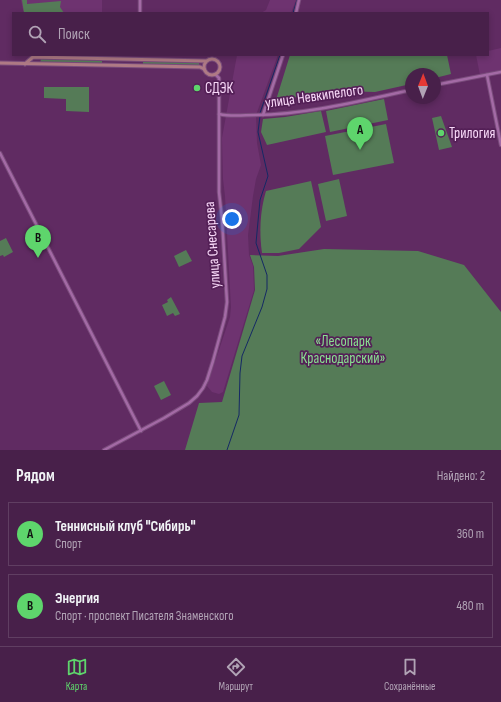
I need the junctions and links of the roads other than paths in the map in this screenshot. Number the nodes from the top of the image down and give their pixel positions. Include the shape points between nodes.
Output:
1 (140, 0) edge
2 (299, 0) edge
3 (140, 12) edge
4 (296, 12) edge
5 (283, 56) edge
6 (41, 57) junction
7 (139, 58) edge
8 (206, 61) junction
9 (0, 63) edge
10 (25, 64) junction
11 (41, 64) junction
12 (137, 66) junction
13 (142, 66) junction
14 (204, 68) junction
15 (501, 72) edge
16 (215, 74) junction
17 (486, 75) junction
18 (441, 84) edge
19 (405, 91) edge
20 (219, 114) junction
21 (262, 115) junction
22 (501, 145) edge
23 (0, 152) edge
24 (140, 431) junction
25 (104, 450) edge

1 - 3 street
2 - 4 street
5 - 21 street
6 - 7 street
6 - 10 street via 33,57
6 - 11 street
7 - 8 street
7 - 12 street
7 - 13 street
8 - 14 street
8 - 16 street via 213,59 219,62 220,69
9 - 10 street
10 - 11 street
11 - 12 street
12 - 13 street
13 - 14 street
14 - 16 street via 208,74
15 - 17 street
16 - 20 street, улица Снесарева via 219,78
17 - 18 street
17 - 22 street
19 - 21 street, улица Невкипелого via 323,109
20 - 21 street, улица Невкипелого
20 - 24 street, улица Снесарева via 219,192 227,302 225,317 203,388 183,407
23 - 24 street
24 - 25 street

